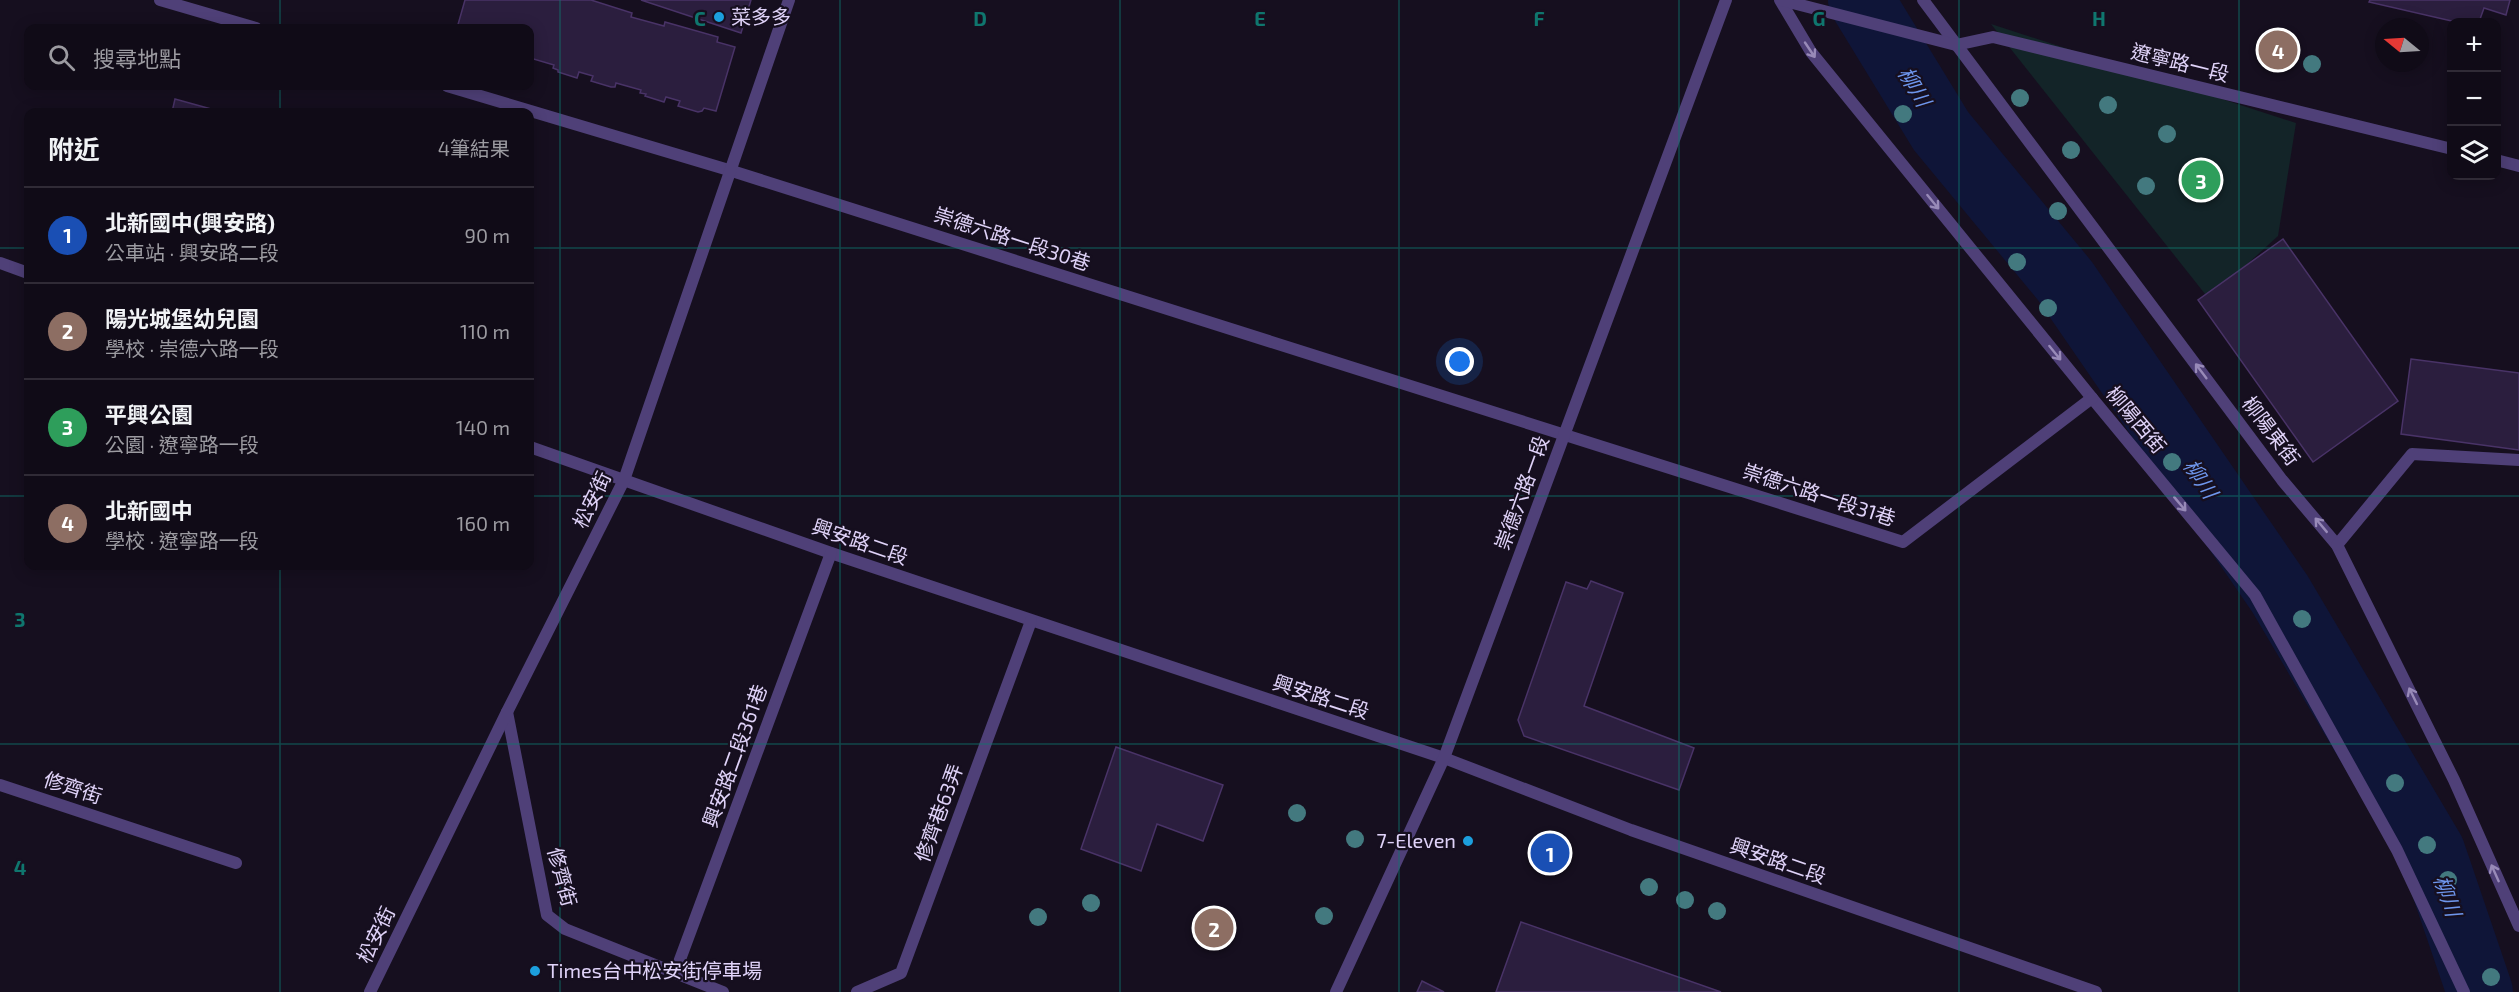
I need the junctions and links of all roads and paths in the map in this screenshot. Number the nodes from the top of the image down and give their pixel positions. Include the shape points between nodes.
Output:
1 (160, 0) edge
2 (789, 0) edge
3 (1726, 0) edge
4 (1780, 0) edge
5 (1923, 0) edge
6 (242, 24) edge
7 (1956, 45) junction
8 (460, 90) edge
9 (521, 108) edge
10 (534, 112) edge
11 (2447, 148) edge
12 (2501, 161) edge
13 (2519, 166) edge
14 (732, 171) junction
15 (0, 263) edge
16 (24, 272) edge
17 (2092, 398) junction
18 (1565, 434) junction
19 (534, 448) edge
20 (2519, 460) edge
21 (624, 480) junction
22 (2337, 545) junction
23 (831, 553) junction
24 (1030, 621) junction
25 (507, 712) junction
26 (1444, 758) junction
27 (0, 785) edge
28 (236, 863) dead end
29 (2519, 926) edge
30 (675, 973) junction
31 (370, 992) edge
32 (723, 992) edge
33 (857, 992) edge
34 (1336, 992) edge
35 (2096, 992) edge
36 (2464, 992) edge

1 - 6 street
2 - 14 street, 松安街
3 - 18 street, 崇德六路一段
4 - 7 street, 遼寧路一段
4 -> 17 street, 柳陽西街 via 1811,52
5 - 7 street, 柳陽東街
7 - 11 street, 遼寧路一段 via 1994,37
22 -> 7 street, 柳陽東街 via 2282,480
8 - 9 street, 崇德六路一段30巷
10 - 14 street, 崇德六路一段30巷
12 - 13 street
14 - 18 street, 崇德六路一段30巷
14 - 21 street, 松安街
15 - 16 street
17 - 18 street, 崇德六路一段31巷 via 1903,542
17 -> 36 street, 柳陽西街 via 2255,595 2397,850
18 - 26 street, 崇德六路一段
19 - 21 street, 興安路二段
20 - 22 street via 2412,454
21 - 23 street, 興安路二段
21 - 25 street, 松安街
29 -> 22 street, 柳陽東街 via 2454,780
23 - 24 street, 興安路二段
23 - 30 street, 興安路二段361巷
24 - 26 street, 興安路二段
24 - 33 street, 修齊巷63弄 via 901,973
25 - 30 street, 修齊街 via 548,915 565,929
25 - 31 street, 松安街
26 - 34 street, 崇德六路一段
26 - 35 street, 興安路二段 via 1631,830
27 - 28 street, 修齊街
30 - 32 street

